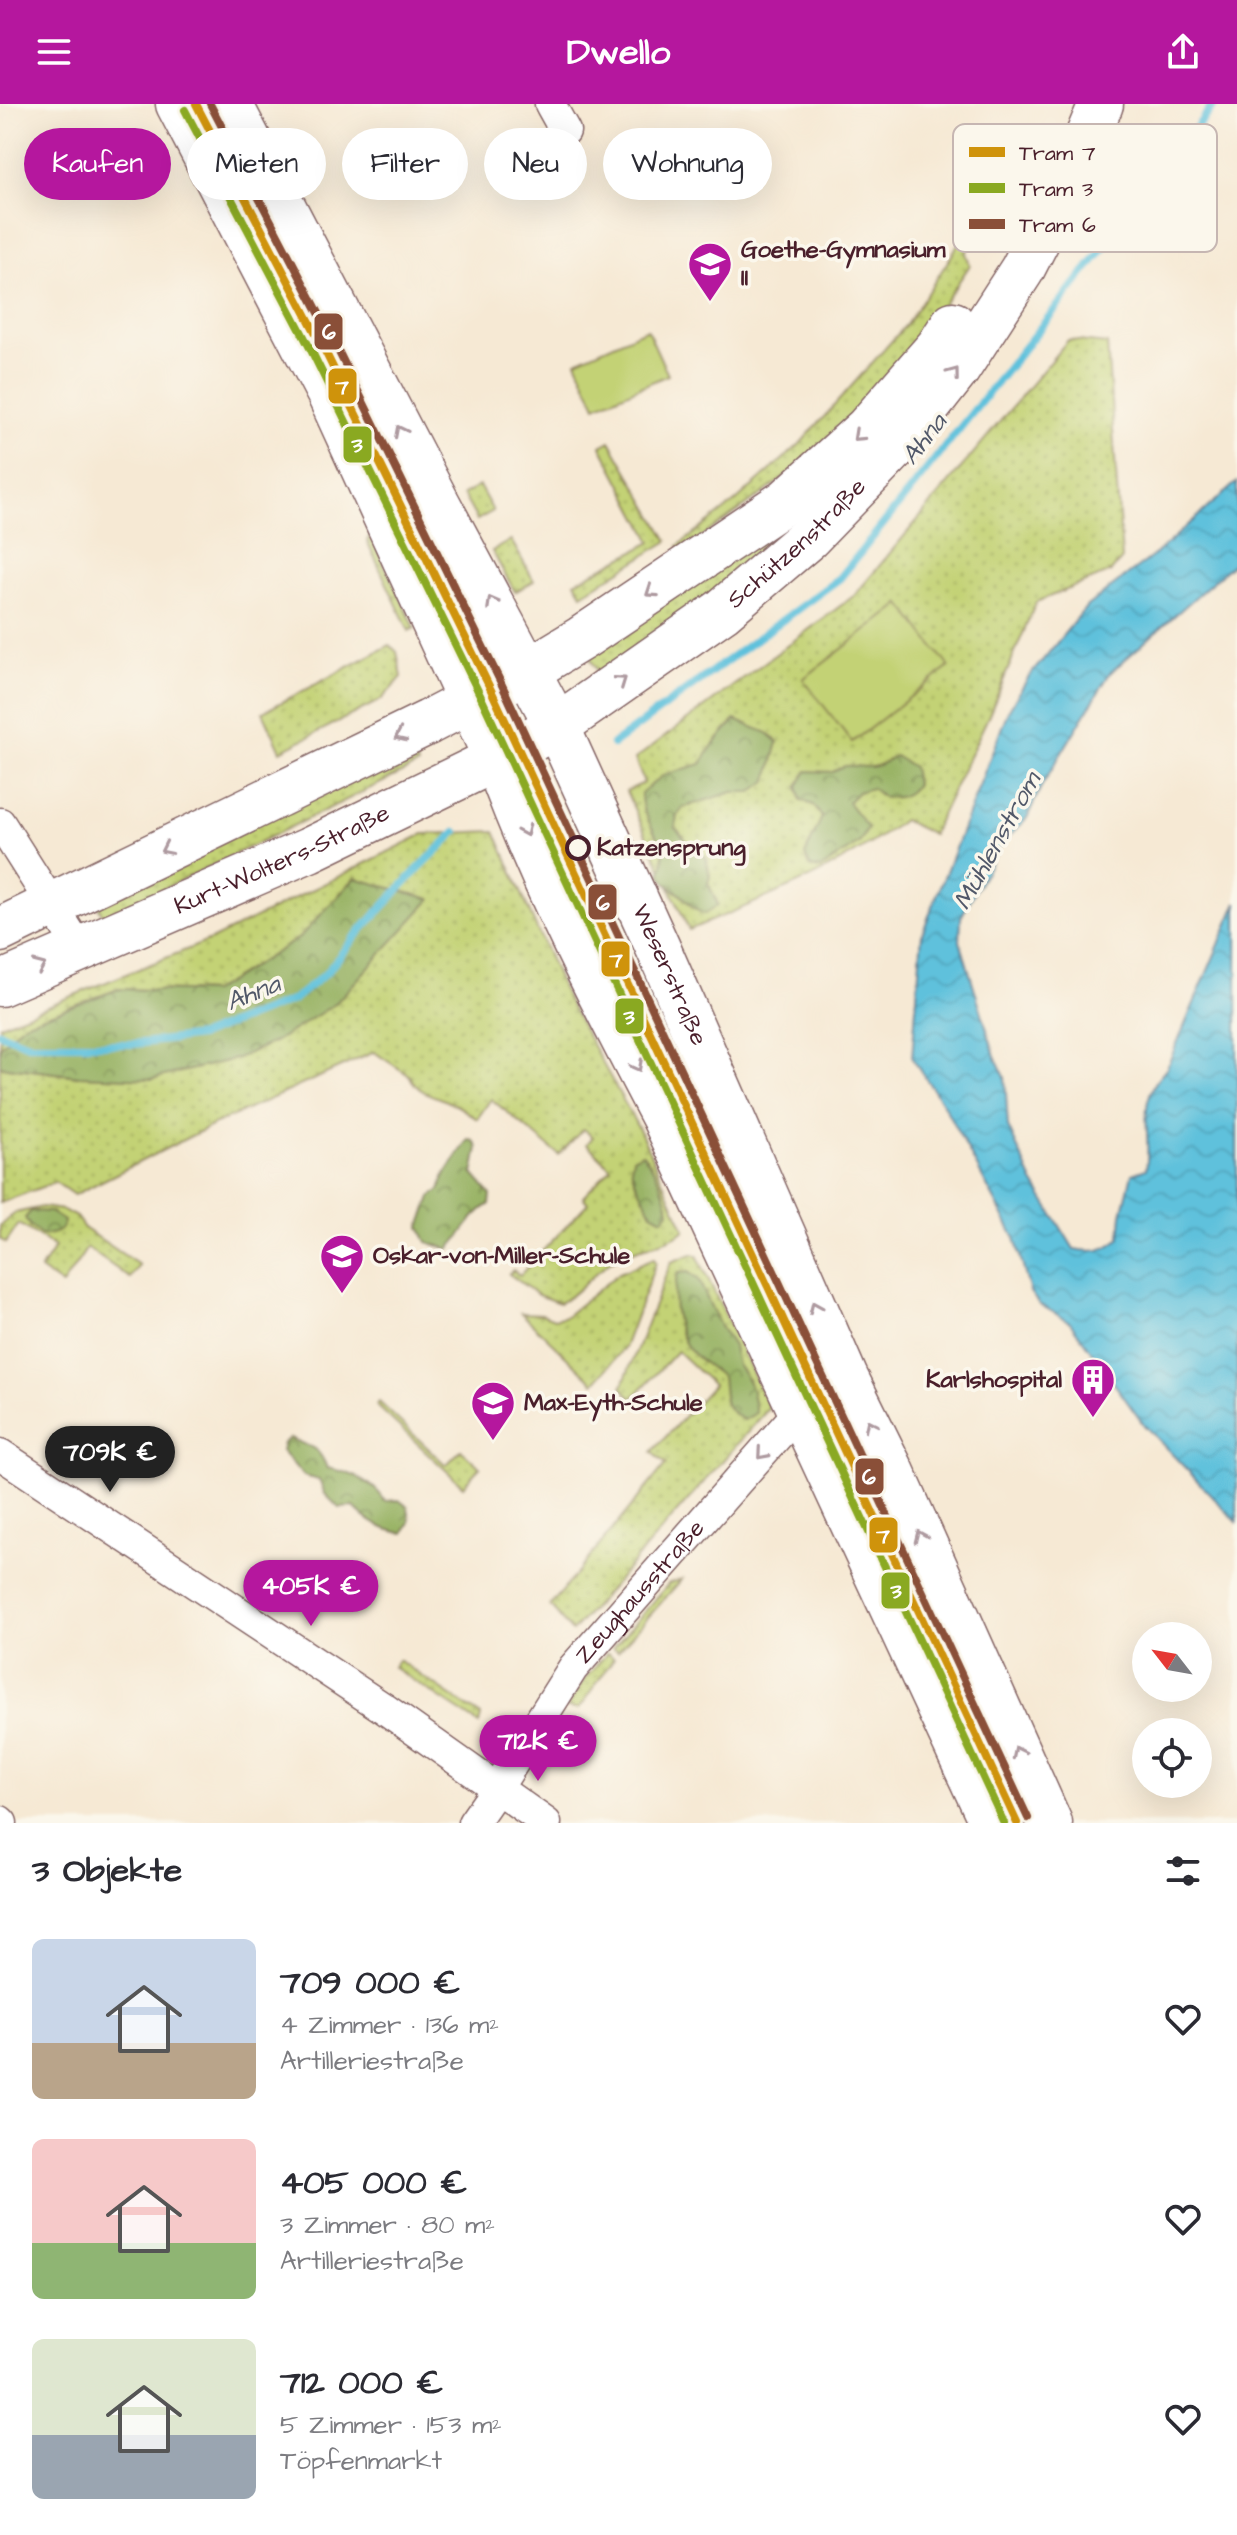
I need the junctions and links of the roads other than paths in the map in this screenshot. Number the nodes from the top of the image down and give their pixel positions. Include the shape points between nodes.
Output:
1 (178, 104) edge
2 (230, 104) edge
3 (550, 104) edge
4 (1073, 104) edge
5 (1101, 104) edge
6 (1063, 124) edge
7 (1093, 124) edge
8 (563, 128) edge
9 (999, 252) edge
10 (1031, 252) edge
11 (529, 670) junction
12 (469, 701) junction
13 (557, 726) junction
14 (496, 759) junction
15 (0, 823) edge
16 (53, 905) junction
17 (0, 930) edge
18 (80, 949) junction
19 (0, 984) edge
20 (801, 1409) junction
21 (0, 1454) edge
22 (498, 1787) junction
23 (473, 1823) edge
24 (546, 1823) edge
25 (992, 1823) edge
26 (1050, 1823) edge

1 - 12 main road via 329,394
11 -> 2 main road, Weserstraße
3 - 8 street
4 -> 6 main road, Schützenstraße
7 -> 5 main road, Schützenstraße
9 -> 11 main road, Schützenstraße via 938,347 867,428 786,501
13 -> 10 main road, Schützenstraße via 722,611 809,537 899,444 958,369
11 - 12 main road
11 - 13 main road, Weserstraße
12 - 14 main road
12 -> 16 main road
13 - 14 main road, Kurt-Wolters-Straße
26 -> 13 main road, Weserstraße
14 - 18 main road, Kurt-Wolters-Straße via 309,850
14 -> 20 main road via 605,1004
15 - 16 street
16 - 17 main road
16 - 18 street
19 -> 18 main road, Kurt-Wolters-Straße
20 -> 22 street, Zeughausstraße via 573,1668
20 - 25 main road
21 - 22 street
22 - 23 street, Zeughausstraße
22 - 24 street

